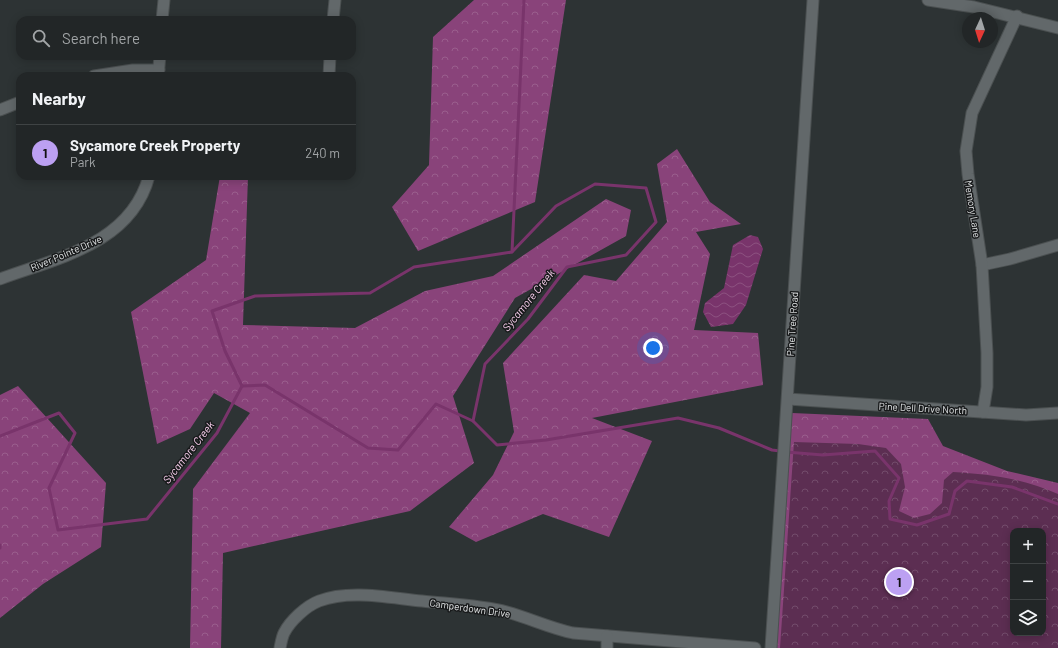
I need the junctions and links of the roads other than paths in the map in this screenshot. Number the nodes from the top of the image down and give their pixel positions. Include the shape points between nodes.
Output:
1 (164, 0) edge
2 (335, 0) edge
3 (813, 0) edge
4 (928, 0) edge
5 (162, 16) edge
6 (333, 16) edge
7 (1017, 16) junction
8 (1058, 28) edge
9 (160, 60) edge
10 (330, 60) edge
11 (120, 72) edge
12 (150, 72) edge
13 (159, 72) edge
14 (329, 72) edge
15 (16, 104) edge
16 (0, 110) edge
17 (147, 180) edge
18 (1058, 245) edge
19 (982, 264) junction
20 (0, 279) edge
21 (788, 400) junction
22 (983, 412) junction
23 (1058, 412) edge
24 (607, 636) junction
25 (280, 648) edge
26 (607, 648) edge
27 (755, 648) edge
28 (771, 648) edge

1 - 5 street
2 - 6 street
3 - 21 street, Pine Tree Road
4 - 7 street
7 - 8 street
7 - 19 street, Memory Lane via 972,113 966,151
9 - 13 street
10 - 14 street
11 - 12 street via 133,70
15 - 16 street
17 - 20 street, River Pointe Drive via 124,222 99,241
18 - 19 street
19 - 22 street, Memory Lane via 987,353
21 - 22 street, Pine Dell Drive North
21 - 28 street, Pine Tree Road
22 - 23 street, Pine Dell Drive North via 1026,415
24 - 25 street, Camperdown Drive via 557,630 505,611 440,603 342,596 318,601 299,614 284,633
24 - 26 street
24 - 27 street, Camperdown Drive

